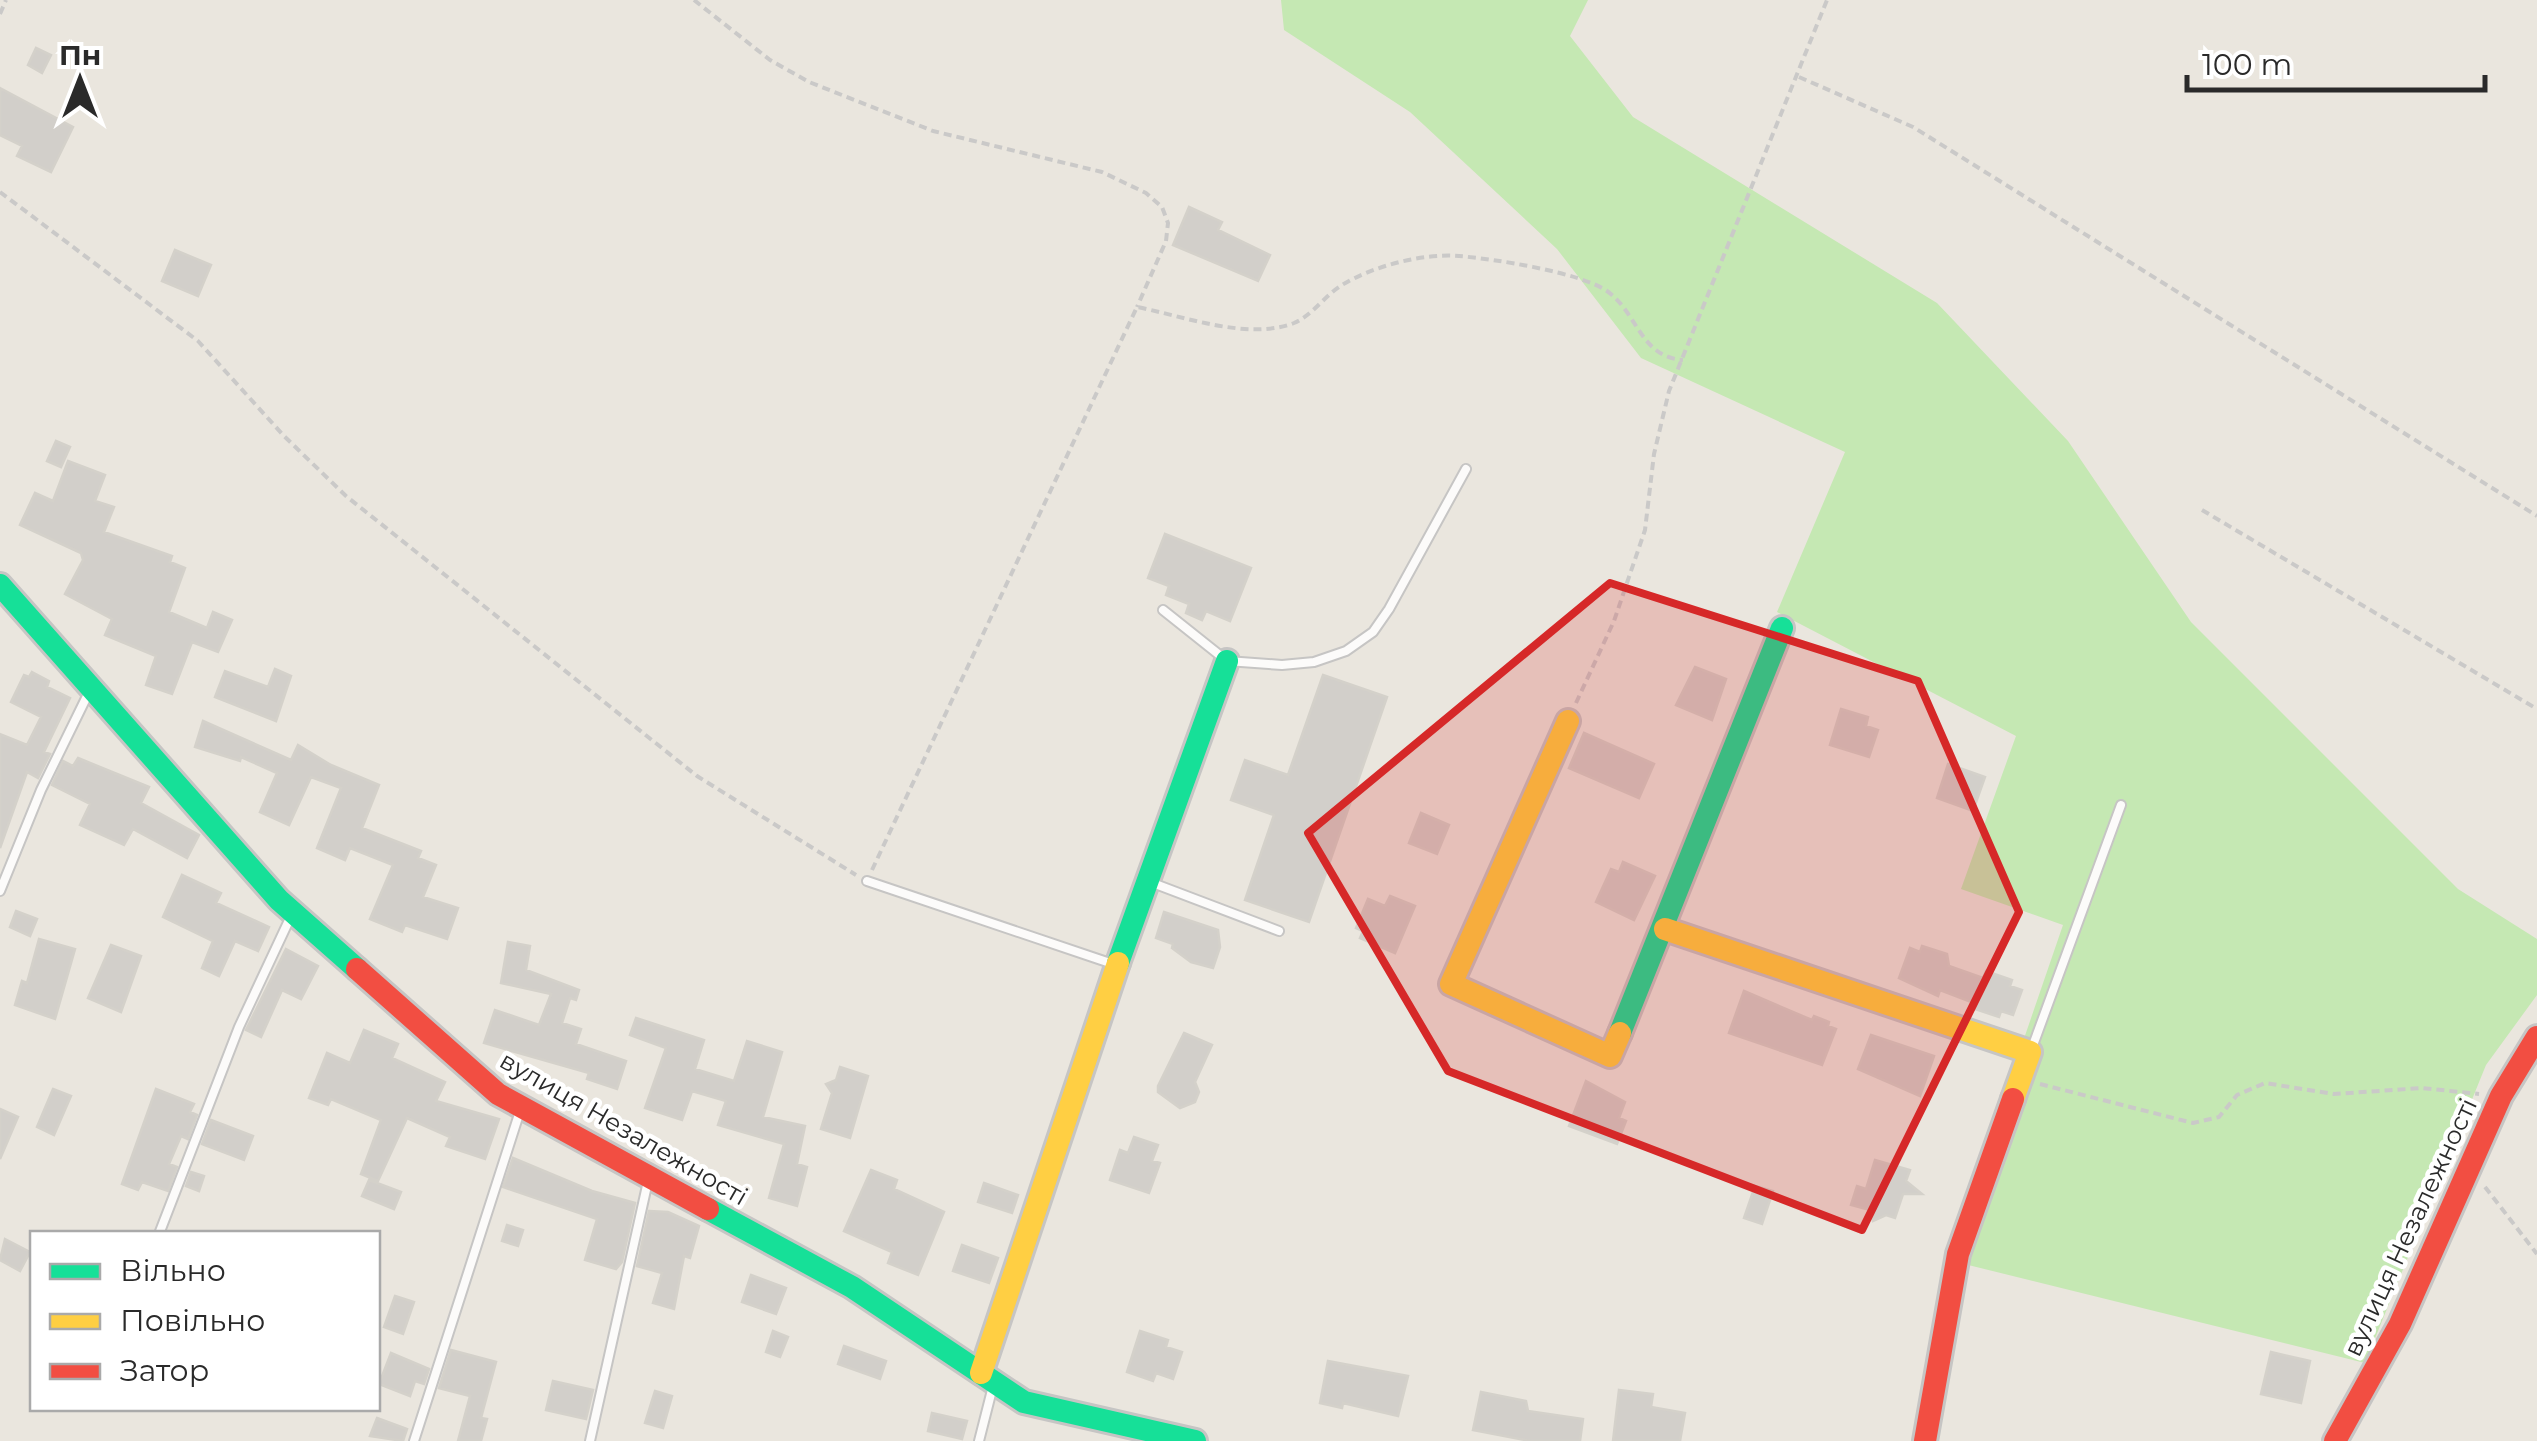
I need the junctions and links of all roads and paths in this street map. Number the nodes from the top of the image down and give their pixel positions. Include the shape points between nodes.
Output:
1 (6, 0) edge
2 (694, 0) edge
3 (1828, 0) edge
4 (0, 14) edge
5 (1799, 77) junction
6 (0, 192) edge
7 (1137, 307) junction
8 (1682, 360) junction
9 (1466, 470) dead end
10 (2202, 510) dead end
11 (2537, 516) edge
12 (0, 585) edge
13 (1162, 610) dead end
14 (1782, 628) dead end
15 (1227, 661) junction
16 (91, 688) junction
17 (2537, 709) edge
18 (1568, 721) joint
19 (2122, 806) dead end
20 (1146, 880) junction
21 (866, 881) junction
22 (0, 892) edge
23 (292, 912) junction
24 (1665, 929) junction
25 (1280, 931) dead end
26 (1118, 966) junction
27 (2537, 1036) edge
28 (2030, 1052) junction
29 (2021, 1079) junction
30 (2501, 1096) junction
31 (522, 1107) junction
32 (2470, 1167) junction
33 (649, 1176) junction
34 (160, 1231) edge
35 (2537, 1254) edge
36 (988, 1377) junction
37 (414, 1441) edge
38 (590, 1441) edge
39 (979, 1441) edge
40 (1195, 1441) edge
41 (1924, 1441) edge
42 (2335, 1441) edge

1 - 4 path
2 - 7 path via 770,60 810,82 933,131 1102,172 1146,193 1162,206 1168,224
3 - 5 path
5 - 8 path
5 - 11 path via 1943,145
6 - 21 path via 198,340 346,496 697,776
7 - 8 path via 1253,329 1276,327 1296,322 1369,272 1456,256 1606,290 1654,352
7 - 21 path
8 - 18 path via 1654,454 1646,530
9 - 15 lane via 1373,632 1346,652 1314,662
10 - 17 path
12 - 16 street, вулиця Незалежності
13 - 15 lane
14 - 24 street
15 - 20 street
16 - 22 lane
16 - 23 street, вулиця Незалежності
18 - 24 street via 1452,984 1610,1056
19 - 28 lane
20 - 25 lane
20 - 26 street
21 - 26 lane
23 - 31 street, вулиця Незалежності via 452,1056
23 - 34 lane via 239,1027
24 - 28 street
26 - 36 street
27 - 30 street, вулиця Незалежності
28 - 29 street
29 - 30 path via 2193,1123 2219,1117 2237,1094 2265,1083 2334,1094 2422,1088
29 - 41 street via 1958,1254
30 - 32 street, вулиця Незалежності
31 - 33 street, вулиця Незалежності
31 - 37 lane
32 - 35 path
32 - 42 street, вулиця Незалежності via 2400,1324
33 - 36 street, вулиця Незалежності via 852,1287
33 - 38 lane
36 - 39 lane
36 - 40 street, вулиця Незалежності via 1024,1402

